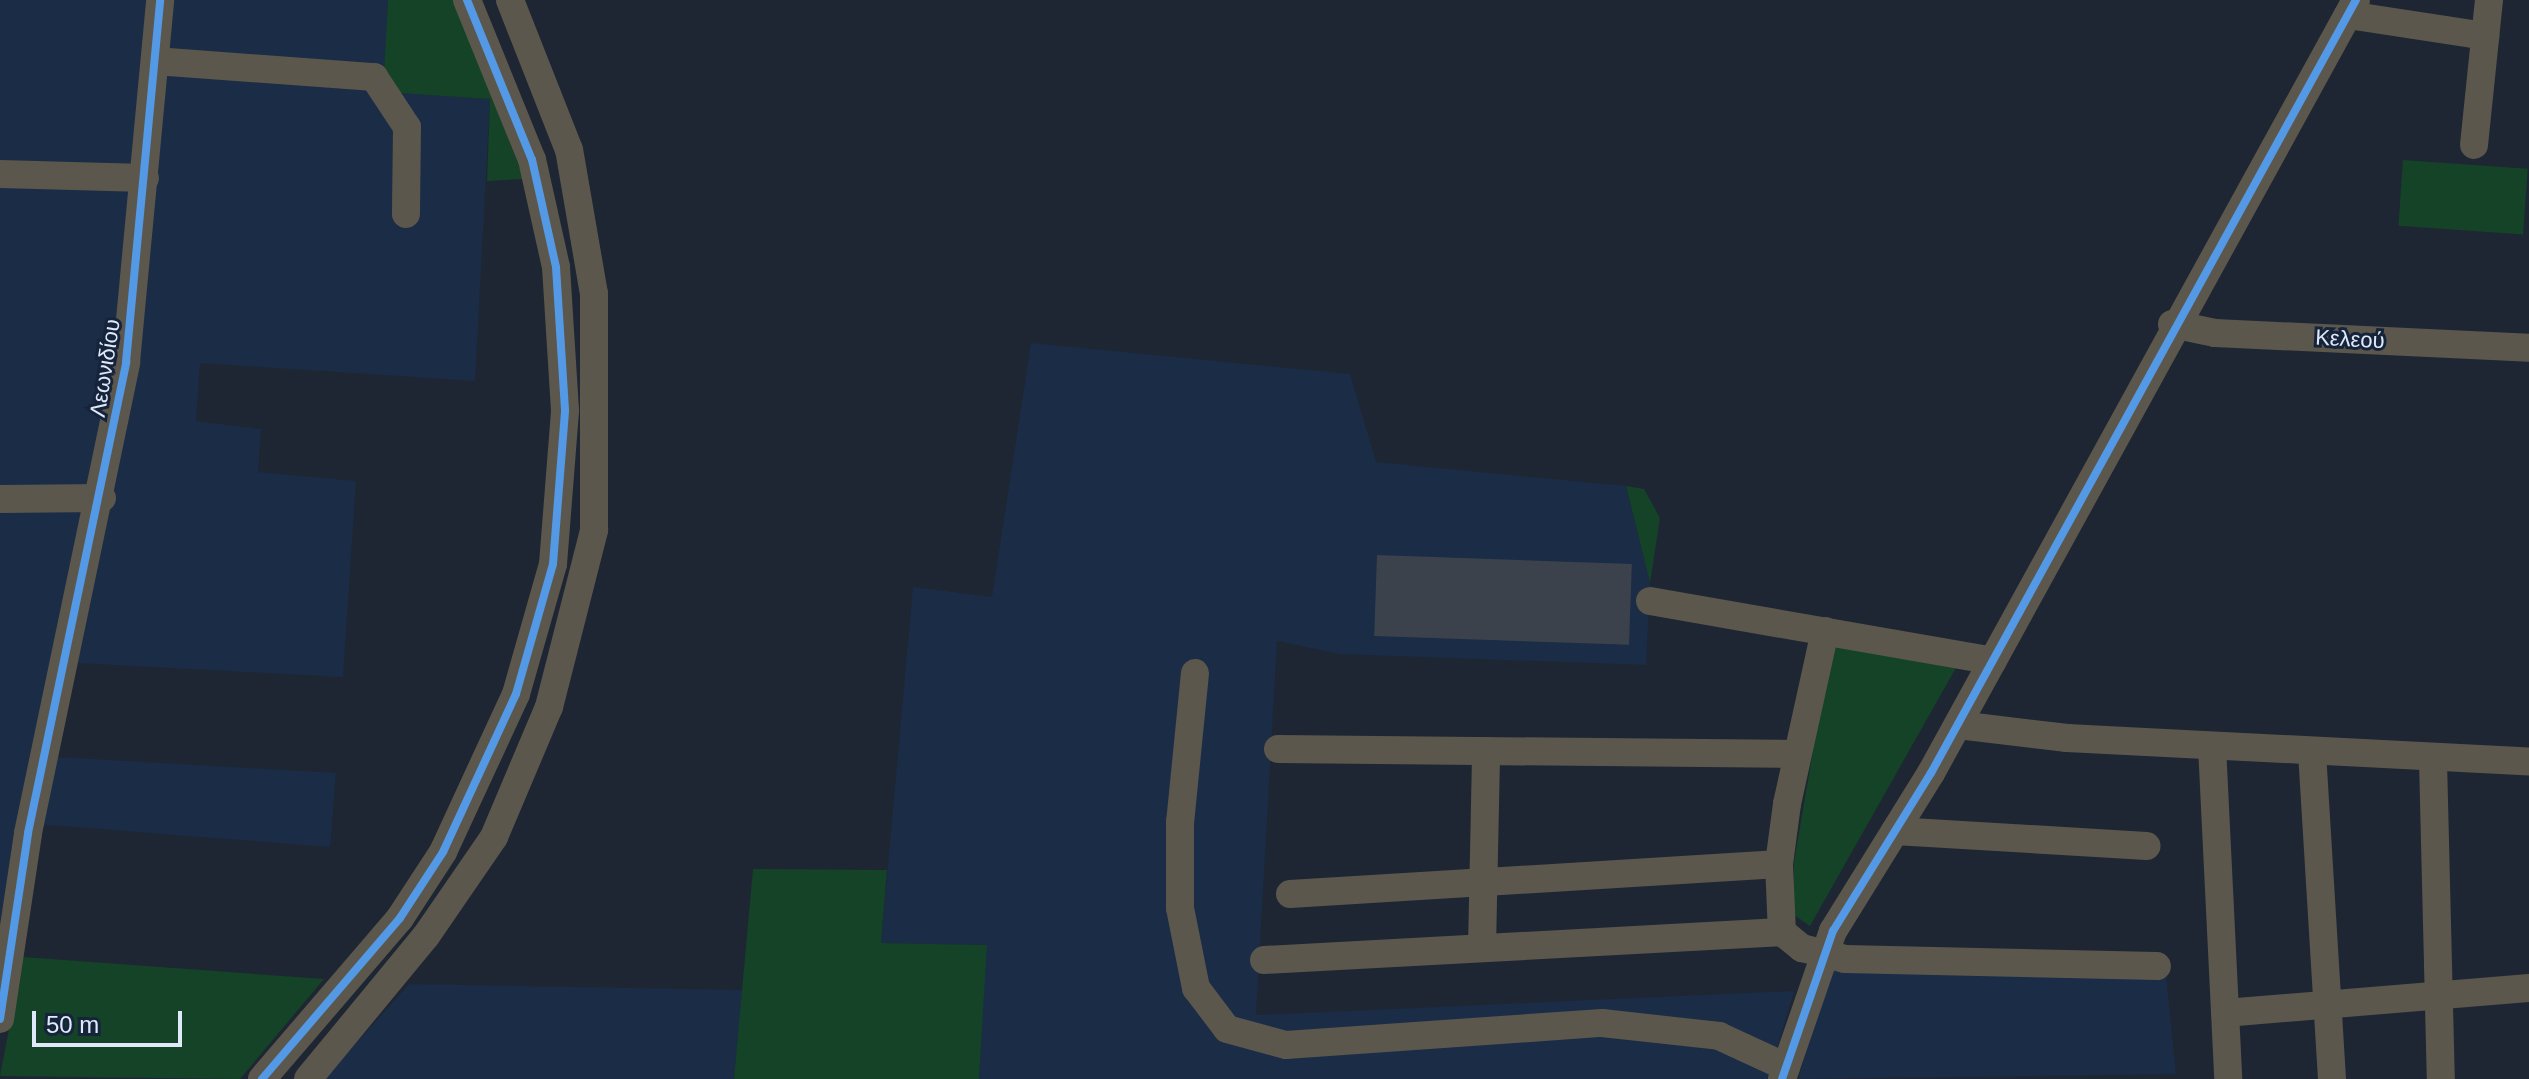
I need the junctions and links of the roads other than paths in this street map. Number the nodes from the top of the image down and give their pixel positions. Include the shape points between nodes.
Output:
1 (160, 0) edge
2 (467, 0) edge
3 (510, 0) edge
4 (2489, 0) edge
5 (2352, 8) edge
6 (2485, 36) junction
7 (155, 61) junction
8 (2474, 145) dead end
9 (0, 174) edge
10 (145, 178) junction
11 (406, 214) dead end
12 (2172, 324) junction
13 (2529, 348) edge
14 (102, 498) junction
15 (0, 499) edge
16 (1650, 601) dead end
17 (1825, 631) junction
18 (1993, 661) junction
19 (1195, 673) dead end
20 (1958, 725) junction
21 (2212, 746) junction
22 (1278, 749) dead end
23 (1486, 751) junction
24 (2312, 752) junction
25 (1796, 754) junction
26 (2433, 760) junction
27 (2529, 761) edge
28 (1895, 831) junction
29 (2147, 846) dead end
30 (1779, 864) junction
31 (1483, 882) junction
32 (1290, 894) dead end
33 (1782, 932) junction
34 (1482, 948) junction
35 (1823, 955) junction
36 (1264, 960) dead end
37 (2157, 966) dead end
38 (2529, 988) edge
39 (2439, 998) junction
40 (2328, 1007) junction
41 (2225, 1013) junction
42 (0, 1019) edge
43 (1784, 1073) edge
44 (262, 1079) edge
45 (308, 1079) edge
46 (2228, 1079) edge
47 (2332, 1079) edge
48 (2441, 1079) edge

1 - 7 street, Λεωνιδίου
2 - 44 street via 528,148 556,267 565,410 553,564 516,694 443,852 400,918
3 - 45 street via 569,150 594,294 594,530 549,707 494,837 418,947
4 - 6 street
5 - 6 street
5 - 12 street
6 - 8 street
7 - 10 street, Λεωνιδίου
7 - 11 street via 374,77 407,127
9 - 10 street
10 - 14 street, Λεωνιδίου
12 - 13 street, Κελεού via 2215,333
12 - 18 street
14 - 15 street
14 - 42 street, Λεωνιδίου via 28,833
16 - 17 street
17 - 18 street
17 - 25 street
18 - 20 street
19 - 43 street via 1180,822 1180,908 1196,988 1227,1029 1286,1045 1602,1023 1719,1036
20 - 21 street
20 - 28 street
21 - 24 street
21 - 41 street
22 - 23 street
23 - 25 street
23 - 31 street
24 - 26 street
24 - 40 street
25 - 30 street
26 - 27 street
26 - 39 street
28 - 29 street
28 - 35 street
30 - 31 street
30 - 33 street
31 - 32 street
31 - 34 street
33 - 34 street
33 - 35 street
34 - 36 street
35 - 37 street
35 - 43 street
38 - 39 street
39 - 40 street
39 - 48 street
40 - 41 street
40 - 47 street
41 - 46 street

